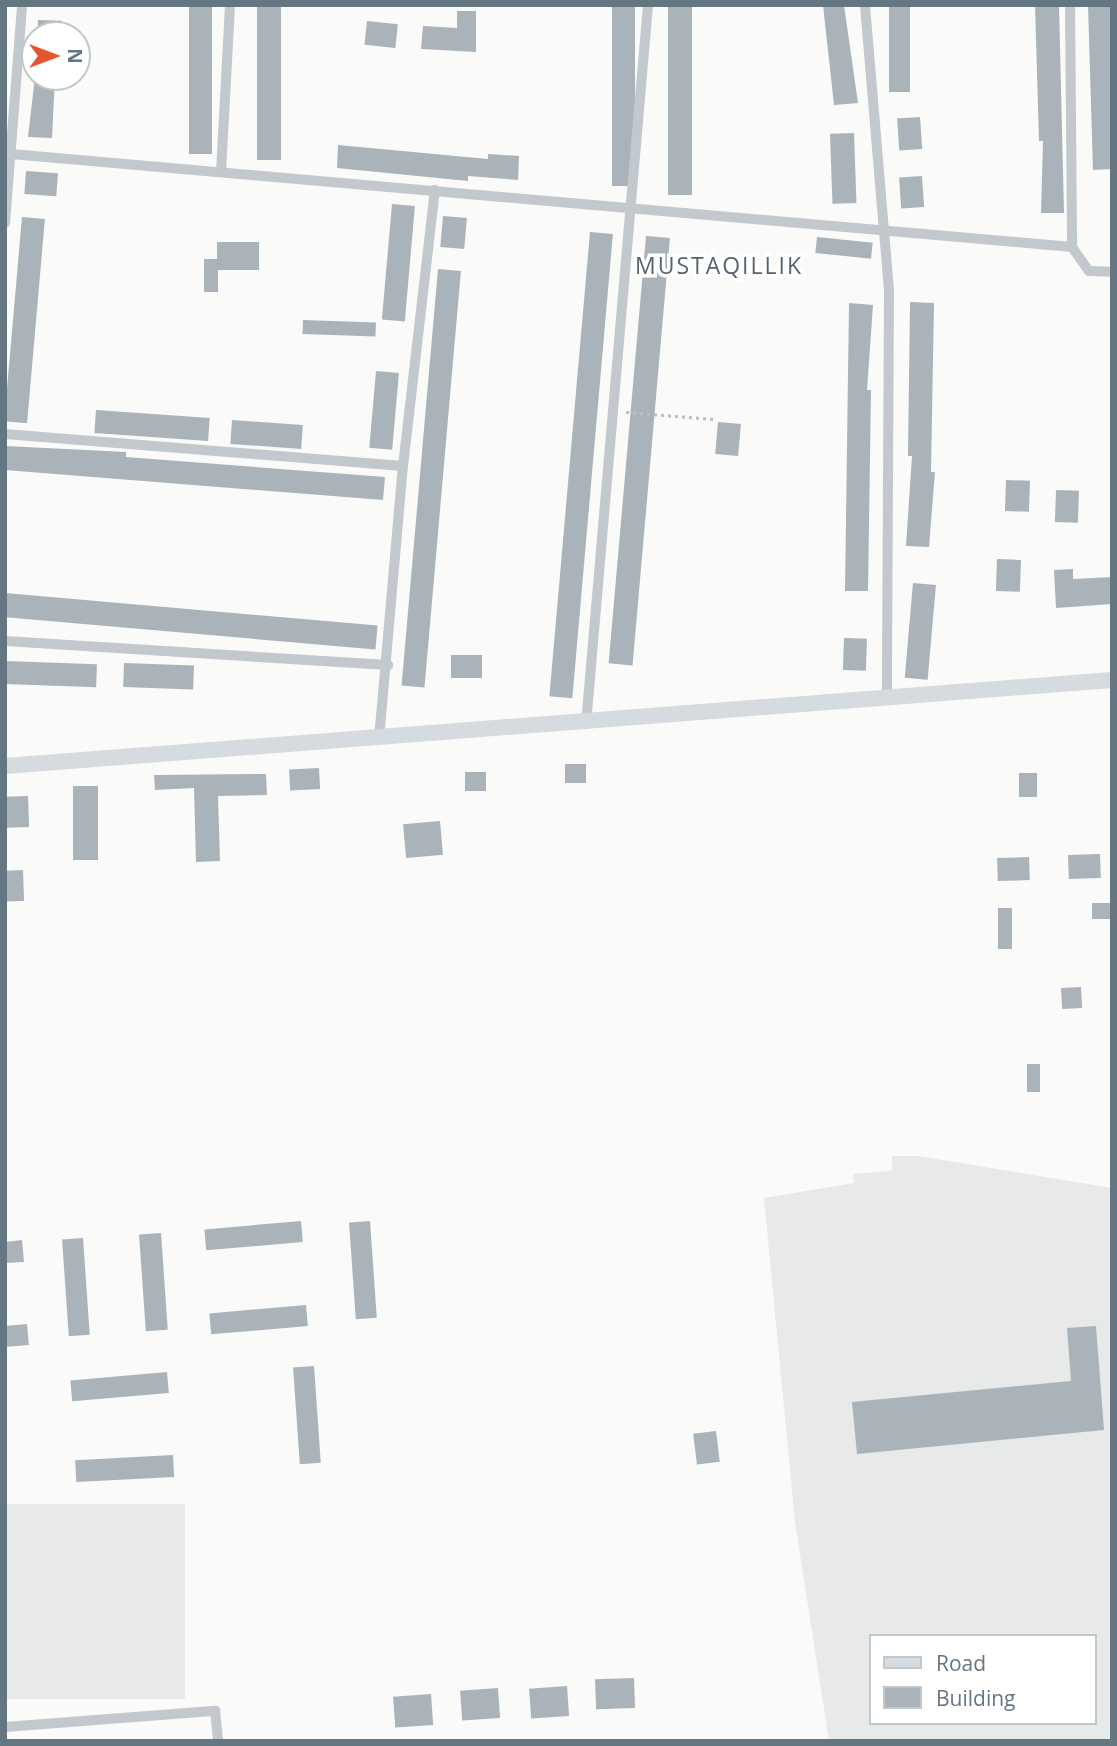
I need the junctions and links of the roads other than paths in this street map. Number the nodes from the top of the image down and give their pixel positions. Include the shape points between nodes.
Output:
1 (22, 5) edge
2 (230, 5) edge
3 (648, 5) edge
4 (865, 5) edge
5 (1070, 5) edge
6 (10, 154) junction
7 (221, 172) junction
8 (435, 190) junction
9 (634, 207) junction
10 (5, 223) edge
11 (883, 229) junction
12 (1072, 247) junction
13 (1112, 272) edge
14 (5, 434) edge
15 (403, 466) junction
16 (5, 641) edge
17 (388, 665) junction
18 (1112, 680) edge
19 (887, 695) junction
20 (586, 724) junction
21 (379, 739) junction
22 (5, 766) edge
23 (5, 1727) edge
24 (218, 1741) edge

1 - 6 street
2 - 7 street
3 - 9 street
4 - 11 street
5 - 12 street
6 - 7 street
6 - 10 street
7 - 8 street
8 - 9 street
8 - 15 street
9 - 11 street
9 - 20 street
11 - 12 street
11 - 19 street via 889,289
12 - 13 street via 1089,271
14 - 15 street
15 - 17 street
16 - 17 street
17 - 21 street
18 - 19 street
19 - 20 street
20 - 21 street
21 - 22 street
23 - 24 street via 215,1711

